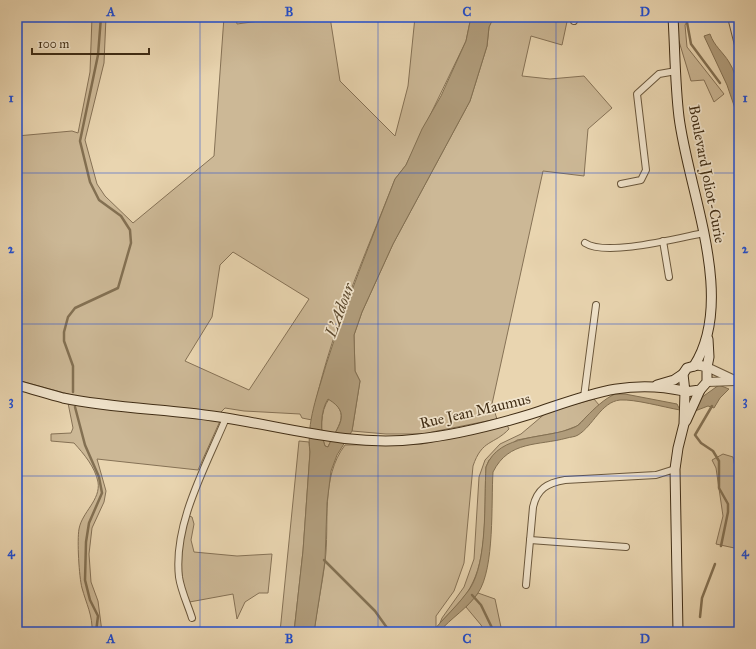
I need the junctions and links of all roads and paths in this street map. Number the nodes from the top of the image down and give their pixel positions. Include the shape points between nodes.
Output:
1 (673, 17) edge
2 (731, 17) edge
3 (739, 49) edge
4 (676, 71) junction
5 (621, 184) dead end
6 (704, 233) junction
7 (663, 241) junction
8 (585, 243) dead end
9 (669, 277) dead end
10 (596, 305) dead end
11 (708, 335) junction
12 (694, 366) junction
13 (707, 367) junction
14 (683, 374) junction
15 (737, 381) edge
16 (708, 382) junction
17 (17, 385) edge
18 (653, 386) junction
19 (700, 390) junction
20 (684, 392) junction
21 (584, 397) junction
22 (226, 418) junction
23 (684, 424) junction
24 (675, 469) junction
25 (530, 540) junction
26 (626, 547) dead end
27 (526, 585) dead end
28 (192, 618) dead end
29 (678, 632) edge

1 - 4 main road, Boulevard Joliot-Curie
2 - 3 street
4 - 5 street via 659,74 637,94 646,170 641,180
4 - 6 main road, Boulevard Joliot-Curie via 680,118
6 - 7 street
6 - 11 main road, Boulevard Joliot-Curie via 711,298
7 - 8 street via 622,248 598,248
7 - 9 street
10 - 21 street
11 - 12 main road
11 - 13 main road
12 - 13 main road
12 - 14 main road via 687,368
13 - 15 street
13 - 16 main road
14 - 18 main road via 674,380
14 - 20 main road
15 - 16 street
16 - 19 main road
17 - 22 main road, Rue Jean Maumus via 80,401
18 - 20 main road
18 - 21 main road, Rue Jean Maumus via 617,387
19 - 20 main road
19 - 23 main road
20 - 23 main road
21 - 22 main road, Rue Jean Maumus via 498,423 417,439 361,440 299,432
22 - 28 street via 188,510 180,538 179,578
23 - 24 main road
24 - 25 street via 656,475 565,480 543,487 536,496 533,507
24 - 29 main road
25 - 26 street
25 - 27 street

